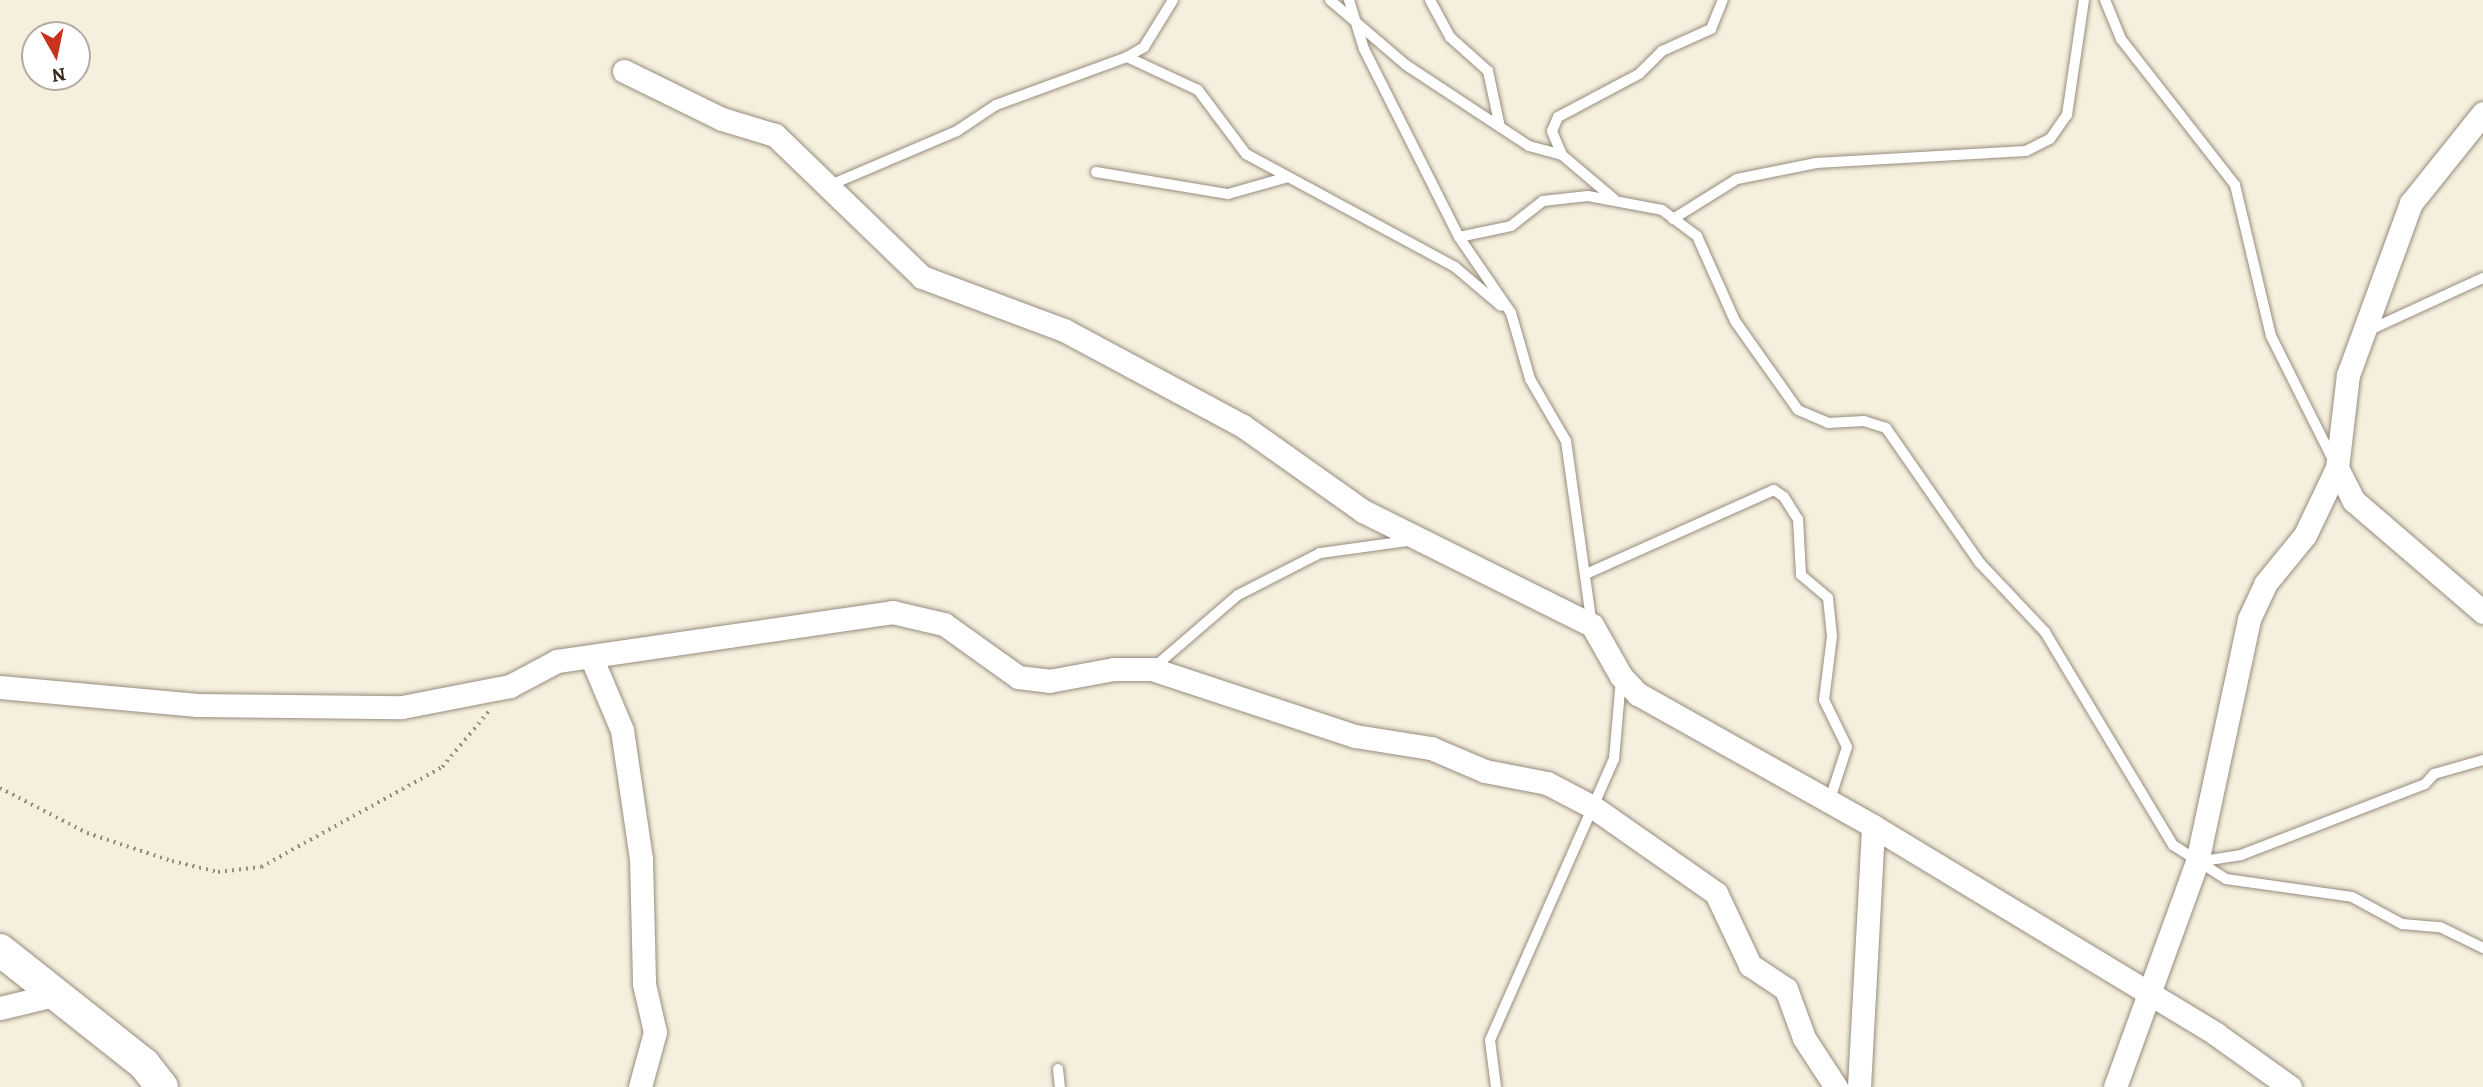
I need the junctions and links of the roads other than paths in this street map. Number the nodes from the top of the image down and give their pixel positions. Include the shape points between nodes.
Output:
1 (1173, 0) edge
2 (1330, 0) edge
3 (1349, 0) edge
4 (1430, 0) edge
5 (1723, 0) edge
6 (2084, 0) edge
7 (2105, 0) edge
8 (1352, 15) junction
9 (1127, 58) junction
10 (624, 71) dead end
11 (2483, 113) edge
12 (1500, 127) junction
13 (1562, 155) junction
14 (1096, 172) dead end
15 (1288, 177) junction
16 (828, 186) junction
17 (1616, 201) junction
18 (1673, 219) junction
19 (1458, 237) junction
20 (2483, 278) edge
21 (1511, 313) junction
22 (2363, 333) junction
23 (2337, 468) junction
24 (1421, 539) junction
25 (1586, 574) junction
26 (2483, 612) edge
27 (1592, 625) junction
28 (592, 659) junction
29 (1153, 668) junction
30 (1621, 676) junction
31 (0, 687) edge
32 (2483, 760) edge
33 (1829, 802) junction
34 (1594, 807) junction
35 (1873, 826) junction
36 (2197, 862) junction
37 (2483, 948) edge
38 (0, 950) edge
39 (54, 995) junction
40 (2150, 997) junction
41 (0, 1008) edge
42 (1058, 1069) dead end
43 (162, 1087) edge
44 (640, 1087) edge
45 (1060, 1087) edge
46 (1496, 1087) edge
47 (1836, 1087) edge
48 (1859, 1087) edge
49 (2115, 1087) edge
50 (2290, 1087) edge

1 - 9 lane via 1143,47
2 - 8 lane
3 - 8 lane
4 - 12 lane via 1450,37 1488,71
5 - 13 lane via 1711,29 1662,51 1639,74 1558,117 1552,131
6 - 18 lane via 2067,115 2050,139 2026,151 1816,163 1737,179
7 - 23 lane via 2121,39 2235,185 2271,335
8 - 12 lane via 1406,65
8 - 19 lane via 1364,49
9 - 15 lane via 1198,90 1246,154
9 - 16 lane via 996,105 957,131
10 - 16 street via 722,118 775,135
11 - 22 street via 2411,203
12 - 13 lane via 1529,146
13 - 17 lane
14 - 15 lane via 1228,194
15 - 21 lane via 1455,267
16 - 24 street via 922,276 1076,337 1243,426 1363,511
17 - 18 lane via 1662,210
17 - 19 lane via 1588,196 1543,201 1511,226
18 - 36 lane via 1697,236 1735,321 1798,410 1828,423 1864,421 1886,428 1980,563 2045,632 2173,845
19 - 21 lane
20 - 22 lane
21 - 25 lane via 1530,379 1566,441
22 - 23 street via 2348,374
23 - 26 street via 2354,501
23 - 36 street via 2305,535 2264,584 2249,619
24 - 27 street
24 - 29 lane via 1320,553 1238,595
25 - 27 lane
25 - 33 lane via 1774,490 1784,496 1798,519 1801,575 1828,598 1832,636 1824,700 1847,747
27 - 30 street
28 - 29 street via 892,612 944,624 1018,677 1049,681 1114,669
28 - 31 street via 557,661 510,686 402,707 197,705
28 - 44 street via 622,730 641,858 644,984 655,1032
29 - 34 street via 1355,736 1431,748 1485,771 1547,783
30 - 33 street via 1638,694
30 - 34 lane via 1614,759
32 - 36 lane via 2434,774 2424,785 2241,855
33 - 35 street
34 - 46 lane via 1490,1040
34 - 47 street via 1716,893 1750,965 1786,989 1804,1038
35 - 40 street
35 - 48 street
36 - 37 lane via 2226,879 2352,897 2402,924 2440,927
36 - 40 street
38 - 39 street
39 - 41 street
39 - 43 street via 144,1064
40 - 49 street
40 - 50 street via 2216,1034
42 - 45 lane

